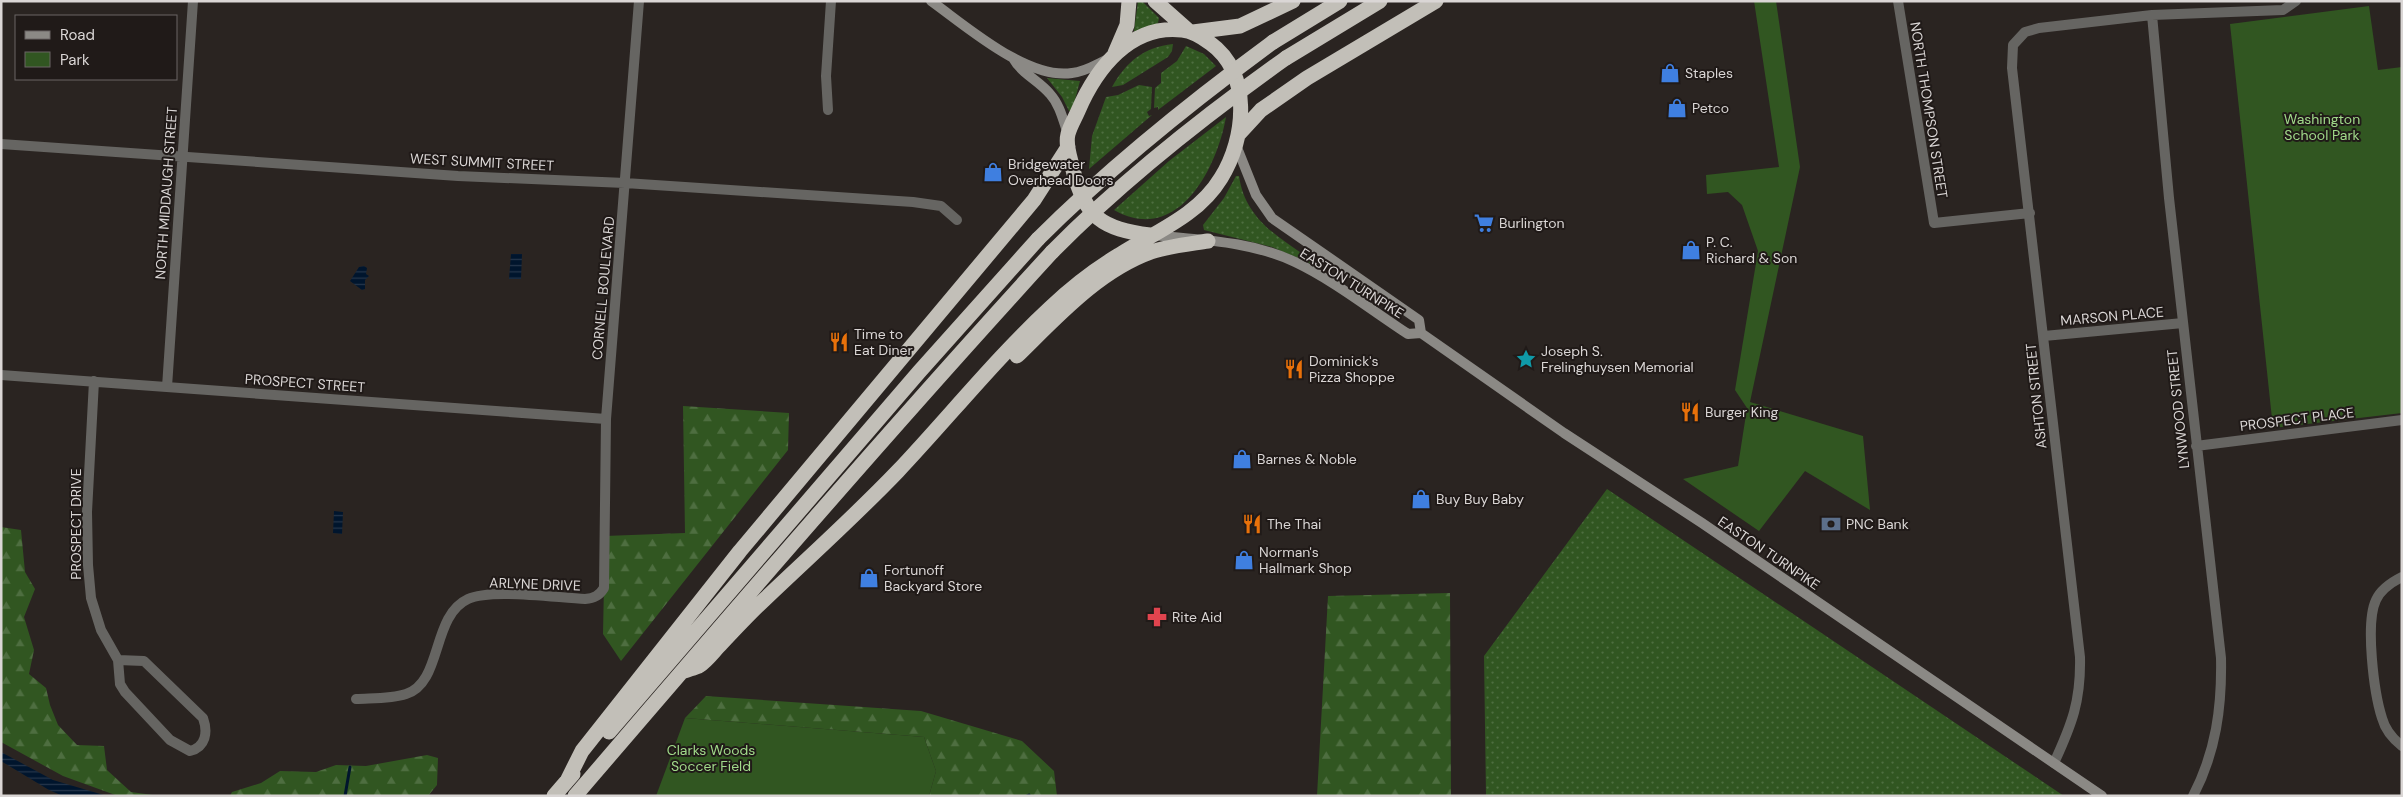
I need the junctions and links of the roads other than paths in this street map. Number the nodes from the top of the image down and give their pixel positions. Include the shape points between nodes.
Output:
1 (193, 1) edge
2 (638, 1) edge
3 (831, 1) edge
4 (931, 1) edge
5 (1129, 1) edge
6 (1155, 1) edge
7 (1292, 1) edge
8 (1340, 1) edge
9 (1380, 1) edge
10 (1436, 1) edge
11 (1898, 1) edge
12 (2294, 3) edge
13 (2152, 14) junction
14 (1191, 31) junction
15 (1112, 57) junction
16 (1013, 58) junction
17 (828, 110) dead end
18 (1068, 140) junction
19 (1237, 140) junction
20 (1, 144) edge
21 (182, 157) junction
22 (625, 183) junction
23 (2030, 213) junction
24 (957, 220) dead end
25 (1150, 235) junction
26 (1208, 241) junction
27 (2183, 323) junction
28 (1421, 333) junction
29 (2044, 336) junction
30 (1, 375) edge
31 (985, 377) junction
32 (94, 381) junction
33 (167, 387) junction
34 (606, 419) junction
35 (2402, 420) edge
36 (2196, 446) junction
37 (605, 577) joint
38 (2402, 577) edge
39 (118, 660) junction
40 (682, 672) junction
41 (356, 699) dead end
42 (2402, 746) edge
43 (2054, 763) junction
44 (567, 781) junction
45 (554, 796) edge
46 (575, 796) edge
47 (2102, 796) edge
48 (2193, 796) edge

1 - 21 street, NORTH MIDDAUGH STREET
2 - 22 street, CORNELL BOULEVARD
3 - 17 street via 826,76
4 - 16 main road
5 - 15 highway via 1127,25
6 - 14 highway
7 - 14 highway via 1240,26
8 - 44 highway, bridge via 1273,42 1156,130 1038,239 925,365
9 - 40 highway, bridge via 1286,58 1215,108 1089,215 969,343
10 - 19 highway via 1307,78 1261,110
11 - 23 street, NORTH THOMPSON STREET via 1934,223
12 - 13 street via 2282,10
13 - 23 street, ASHTON STREET via 2031,30 2016,40 2012,55
13 - 27 street, LYNWOOD STREET
14 - 15 highway via 1154,32
14 - 19 highway via 1222,53 1235,74 1240,103
15 - 16 main road via 1082,71 1062,74
15 - 18 highway via 1095,77
16 - 18 main road via 1020,70 1050,94 1060,110
18 - 25 highway via 1080,194 1086,206 1095,216 1118,230
18 - 44 highway via 1034,200 740,551 582,751
19 - 25 highway via 1225,171 1205,199 1186,215
19 - 28 main road, EASTON TURNPIKE via 1256,195 1272,218 1418,320
20 - 21 street, WEST SUMMIT STREET
21 - 22 street, WEST SUMMIT STREET via 458,176
21 - 33 street, NORTH MIDDAUGH STREET
22 - 24 street, WEST SUMMIT STREET via 912,202 941,206
22 - 34 street, CORNELL BOULEVARD
23 - 29 street, ASHTON STREET
25 - 26 main road, EASTON TURNPIKE
25 - 31 highway via 1091,274 1049,309
26 - 28 main road, EASTON TURNPIKE via 1261,250 1293,261 1408,334
26 - 31 highway via 1164,249 1132,261 1083,294 1004,369
27 - 29 street, MARSON PLACE
27 - 36 street, LYNWOOD STREET
28 - 43 main road, EASTON TURNPIKE
29 - 43 street, ASHTON STREET via 2080,657 2076,708
30 - 32 street, PROSPECT STREET
31 - 40 highway via 897,472 746,617 702,664
32 - 33 street, PROSPECT STREET
32 - 39 street, PROSPECT DRIVE via 87,512 88,565 91,598 101,630
33 - 34 street, PROSPECT STREET
34 - 37 street, CORNELL BOULEVARD
35 - 36 street, PROSPECT PLACE
36 - 48 street, LYNWOOD STREET via 2222,692 2211,754
37 - 41 street, ARLYNE DRIVE via 601,594 585,599 489,594 468,599 456,608 445,624 422,684 406,694
38 - 42 street via 2388,585 2377,598 2371,614 2370,631 2382,719 2389,733
39 - 39 street, PROSPECT DRIVE via 120,684 125,692 170,740 190,751 201,746 205,740 203,718 144,661
40 - 46 highway
43 - 47 main road, EASTON TURNPIKE
44 - 45 highway

